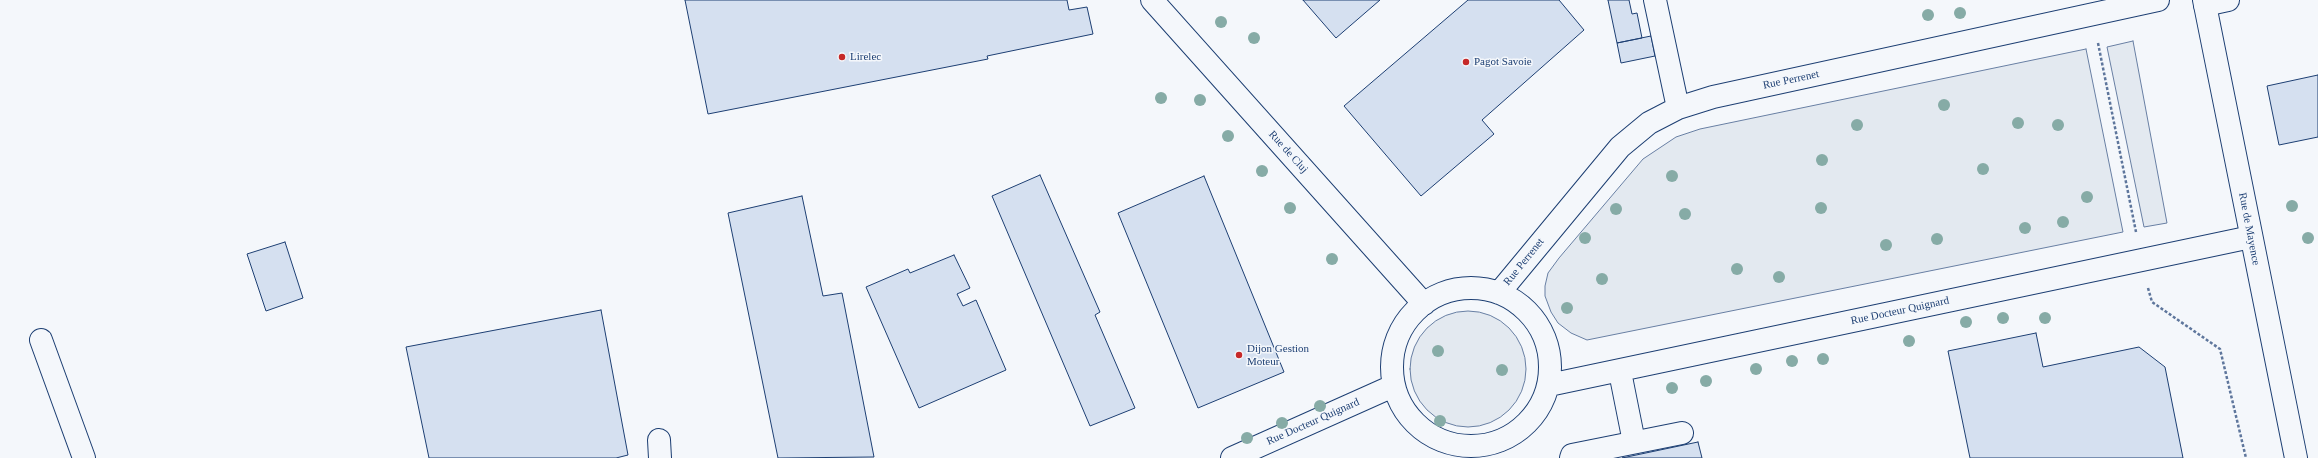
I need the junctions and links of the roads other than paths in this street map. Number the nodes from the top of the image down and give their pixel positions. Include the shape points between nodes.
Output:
1 (1152, 0) edge
2 (1655, 0) edge
3 (2158, 0) edge
4 (2228, 0) edge
5 (2204, 3) edge
6 (1678, 108) junction
7 (2251, 237) junction
8 (1499, 293) junction
9 (1424, 304) junction
10 (41, 340) dead end
11 (1620, 372) junction
12 (1549, 385) junction
13 (1394, 386) junction
14 (1682, 433) dead end
15 (1634, 442) junction
16 (1488, 452) edge
17 (84, 458) edge
18 (1232, 458) edge
19 (1571, 458) edge
20 (2296, 458) edge

1 - 9 street, Rue de Cluj
2 - 6 street
3 - 6 street, Rue Perrenet via 1713,97
4 - 5 street
5 - 7 street, Rue de Mayence
6 - 8 street, Rue Perrenet via 1649,123 1620,148
7 - 11 street, Rue Docteur Quignard
7 - 20 street, Rue de Mayence
8 - 9 street via 1478,288 1456,289 1435,296
8 - 12 street via 1519,304 1536,320 1546,340 1551,362
9 - 13 street via 1413,312 1398,334 1391,360
10 - 17 street
11 - 12 street, Rue Docteur Quignard
11 - 15 street
12 - 16 street via 1541,406 1527,424
13 - 16 street via 1403,409 1419,428 1440,440
13 - 18 street, Rue Docteur Quignard
14 - 15 street
15 - 19 street via 1572,455

